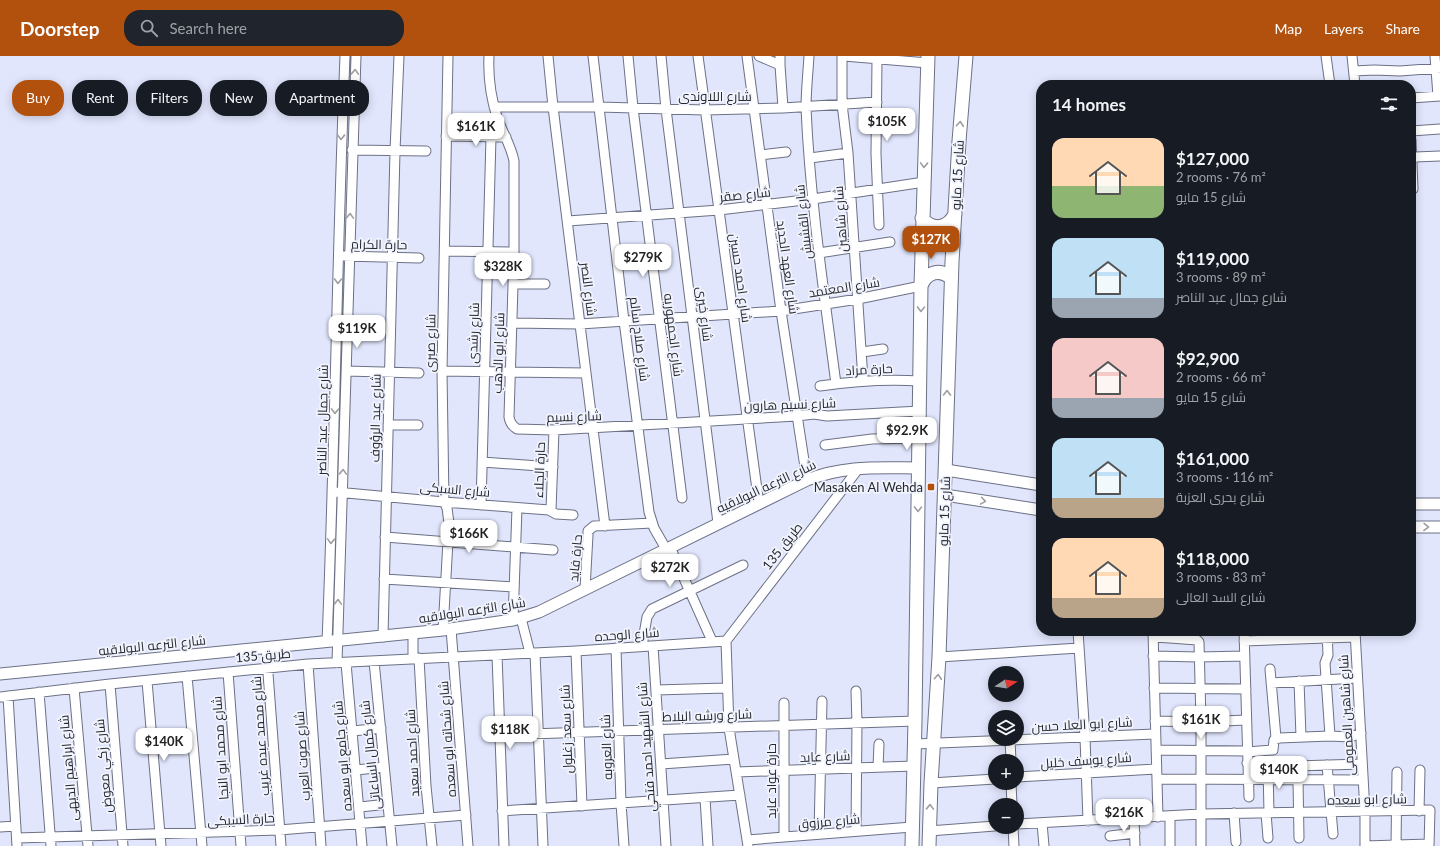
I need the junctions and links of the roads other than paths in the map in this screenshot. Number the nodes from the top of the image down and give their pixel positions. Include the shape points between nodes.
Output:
1 (345, 56) edge
2 (356, 56) edge
3 (399, 56) edge
4 (448, 56) edge
5 (489, 56) edge
6 (548, 56) edge
7 (593, 56) edge
8 (628, 56) edge
9 (661, 56) edge
10 (698, 56) edge
11 (747, 56) edge
12 (759, 56) edge
13 (809, 56) edge
14 (843, 56) edge
15 (849, 56) edge
16 (966, 56) edge
17 (1326, 56) edge
18 (1352, 56) edge
19 (1435, 56) edge
20 (873, 58) edge
21 (928, 60) edge
22 (780, 61) edge
23 (1438, 68) edge
24 (1354, 71) junction
25 (1329, 80) edge
26 (1355, 80) edge
27 (1439, 96) edge
28 (1416, 98) edge
29 (876, 102) junction
30 (842, 104) junction
31 (806, 106) junction
32 (599, 107) junction
33 (494, 108) junction
34 (553, 108) junction
35 (633, 108) junction
36 (783, 108) junction
37 (666, 109) junction
38 (754, 109) junction
39 (705, 110) junction
40 (1440, 129) edge
41 (1416, 131) edge
42 (446, 136) junction
43 (491, 137) junction
44 (506, 137) junction
45 (352, 150) junction
46 (395, 150) junction
47 (426, 151) dead end
48 (786, 152) dead end
49 (848, 153) junction
50 (760, 155) junction
51 (1440, 156) edge
52 (810, 158) junction
53 (1416, 158) edge
54 (924, 182) junction
55 (877, 189) junction
56 (851, 194) junction
57 (813, 199) junction
58 (767, 205) junction
59 (719, 210) junction
60 (679, 214) junction
61 (955, 214) junction
62 (646, 216) junction
63 (612, 218) junction
64 (922, 218) junction
65 (568, 221) junction
66 (879, 225) dead end
67 (890, 242) dead end
68 (855, 248) junction
69 (445, 251) junction
70 (488, 252) junction
71 (514, 252) junction
72 (820, 253) junction
73 (338, 256) junction
74 (349, 256) junction
75 (392, 257) junction
76 (419, 258) dead end
77 (951, 278) junction
78 (513, 284) junction
79 (545, 284) dead end
80 (921, 286) junction
81 (858, 299) junction
82 (826, 304) junction
83 (781, 311) junction
84 (733, 314) junction
85 (692, 316) junction
86 (659, 318) junction
87 (624, 321) junction
88 (512, 323) junction
89 (580, 324) junction
90 (883, 349) dead end
91 (862, 352) junction
92 (346, 371) junction
93 (442, 371) junction
94 (389, 372) junction
95 (484, 372) junction
96 (511, 372) junction
97 (419, 373) dead end
98 (586, 373) junction
99 (864, 380) junction
100 (920, 381) junction
101 (836, 384) junction
102 (820, 386) dead end
103 (920, 411) junction
104 (797, 416) junction
105 (748, 419) junction
106 (706, 422) junction
107 (672, 424) junction
108 (388, 425) junction
109 (418, 425) dead end
110 (513, 426) joint
111 (638, 426) junction
112 (593, 429) junction
113 (554, 430) junction
114 (919, 438) junction
115 (825, 445) dead end
116 (482, 462) junction
117 (552, 467) junction
118 (859, 468) junction
119 (919, 468) junction
120 (946, 470) junction
121 (807, 480) junction
122 (1036, 485) edge
123 (337, 492) junction
124 (945, 495) junction
125 (386, 496) junction
126 (682, 498) dead end
127 (444, 502) junction
128 (759, 504) junction
129 (1416, 504) edge
130 (1440, 504) edge
131 (481, 505) junction
132 (517, 508) junction
133 (1036, 509) edge
134 (551, 510) junction
135 (573, 515) dead end
136 (652, 523) junction
137 (718, 524) junction
138 (605, 526) junction
139 (1416, 527) edge
140 (1440, 527) edge
141 (385, 537) junction
142 (448, 542) junction
143 (515, 547) junction
144 (668, 548) junction
145 (553, 550) dead end
146 (743, 565) dead end
147 (384, 580) junction
148 (446, 583) junction
149 (514, 587) junction
150 (585, 589) junction
151 (690, 590) junction
152 (517, 619) junction
153 (447, 630) junction
154 (413, 634) junction
155 (1078, 636) edge
156 (1153, 636) edge
157 (1176, 636) edge
158 (1244, 636) edge
159 (1264, 636) edge
160 (1327, 636) edge
161 (1355, 636) edge
162 (383, 637) junction
163 (332, 641) junction
164 (712, 641) junction
165 (726, 641) junction
166 (1244, 641) junction
167 (642, 646) junction
168 (653, 646) junction
169 (266, 647) junction
170 (616, 648) junction
171 (1079, 648) junction
172 (576, 651) junction
173 (533, 653) junction
174 (497, 655) junction
175 (1153, 656) junction
176 (1245, 656) junction
177 (454, 657) junction
178 (939, 657) junction
179 (1199, 657) junction
180 (416, 659) junction
181 (374, 661) junction
182 (342, 663) junction
183 (308, 664) junction
184 (268, 668) junction
185 (1270, 669) dead end
186 (228, 672) junction
187 (0, 674) edge
188 (187, 676) junction
189 (1357, 678) junction
190 (1326, 679) junction
191 (147, 681) junction
192 (1299, 681) junction
193 (1271, 683) junction
194 (110, 684) junction
195 (74, 688) junction
196 (726, 688) junction
197 (1154, 688) junction
198 (1200, 688) junction
199 (1246, 689) junction
200 (656, 690) junction
201 (856, 691) dead end
202 (39, 692) junction
203 (4, 697) edge
204 (822, 701) dead end
205 (784, 703) dead end
206 (1246, 720) junction
207 (915, 721) junction
208 (1155, 721) junction
209 (1201, 722) junction
210 (857, 723) junction
211 (821, 724) junction
212 (784, 726) junction
213 (381, 728) junction
214 (729, 728) junction
215 (658, 730) junction
216 (353, 731) junction
217 (618, 731) junction
218 (579, 732) junction
219 (538, 733) junction
220 (1360, 733) junction
221 (499, 734) junction
222 (1155, 734) junction
223 (1330, 736) junction
224 (1085, 737) junction
225 (1301, 737) junction
226 (1276, 738) junction
227 (1024, 739) edge
228 (988, 741) edge
229 (879, 744) dead end
230 (914, 744) junction
231 (934, 744) junction
232 (1156, 750) junction
233 (1201, 750) junction
234 (1247, 752) junction
235 (734, 759) junction
236 (1247, 763) junction
237 (661, 764) junction
238 (1362, 764) junction
239 (1328, 765) junction
240 (914, 766) junction
241 (384, 767) junction
242 (878, 767) junction
243 (1268, 767) junction
244 (857, 768) junction
245 (820, 769) junction
246 (1156, 769) junction
247 (356, 770) junction
248 (784, 770) junction
249 (1420, 770) dead end
250 (736, 772) junction
251 (1397, 772) dead end
252 (1086, 773) junction
253 (1024, 777) edge
254 (988, 779) edge
255 (1157, 779) junction
256 (1201, 780) junction
257 (1248, 780) junction
258 (1269, 780) junction
259 (1298, 780) junction
260 (1328, 780) junction
261 (1363, 780) junction
262 (931, 783) junction
263 (740, 795) junction
264 (1249, 797) dead end
265 (705, 798) junction
266 (663, 801) junction
267 (621, 803) junction
268 (388, 804) junction
269 (582, 806) junction
270 (360, 807) junction
271 (541, 809) junction
272 (1419, 811) junction
273 (502, 812) junction
274 (1330, 812) junction
275 (1365, 812) junction
276 (1396, 812) junction
277 (1268, 813) junction
278 (1299, 813) junction
279 (1201, 814) junction
280 (1234, 814) junction
281 (466, 815) junction
282 (1170, 816) junction
283 (1158, 817) junction
284 (1134, 818) junction
285 (429, 819) junction
286 (390, 821) junction
287 (1088, 821) junction
288 (361, 823) junction
289 (1042, 823) junction
290 (1024, 824) edge
291 (16, 826) junction
292 (0, 827) edge
293 (912, 827) junction
294 (988, 827) edge
295 (320, 828) junction
296 (279, 830) junction
297 (240, 831) junction
298 (856, 831) junction
299 (929, 831) junction
300 (160, 834) junction
301 (201, 834) junction
302 (819, 834) junction
303 (1013, 834) edge
304 (1135, 834) junction
305 (1332, 834) dead end
306 (122, 835) junction
307 (87, 836) junction
308 (1110, 836) dead end
309 (784, 837) junction
310 (1268, 838) dead end
311 (1299, 838) dead end
312 (17, 842) edge
313 (51, 842) edge
314 (1236, 842) dead end
315 (748, 843) edge
316 (1429, 845) edge
317 (88, 846) edge
318 (123, 846) edge
319 (161, 846) edge
320 (202, 846) edge
321 (241, 846) edge
322 (281, 846) edge
323 (321, 846) edge
324 (362, 846) edge
325 (392, 846) edge
326 (432, 846) edge
327 (468, 846) edge
328 (504, 846) edge
329 (542, 846) edge
330 (624, 846) edge
331 (666, 846) edge
332 (708, 846) edge
333 (912, 846) edge
334 (929, 846) edge
335 (1014, 846) edge
336 (1044, 846) edge
337 (1135, 846) edge
338 (1170, 846) edge
339 (1201, 846) edge
340 (1365, 846) edge
341 (1396, 846) edge

1 -> 73 street, شارع جمال عبد الناصر
45 -> 2 street, شارع جمال عبد الناصر
3 - 46 street, شارع عبد الرؤوف
4 - 42 street, شارع صبرى
5 - 33 street, شارع ابو الدهب
6 - 34 street, شارع النصر
7 - 32 street, شارع صلاح سالم
8 - 35 street, شارع الجمهوريه
9 - 37 street, شارع خيرى
10 - 39 street, شارع احمد حسين
11 - 38 street, شارع العهد الجديد
12 - 22 street
13 - 31 street, شارع القشيش
14 - 15 street
14 - 30 street, شارع شاهين
15 - 20 street
61 -> 16 main road, شارع 15 مايو
17 - 25 street
18 - 24 street
19 - 23 street
20 - 21 street
20 - 29 street
21 -> 54 main road, شارع 15 مايو
22 - 36 street
23 - 24 street
23 - 27 street
24 - 26 street
27 - 28 street
29 - 30 street, شارع اللاوندى
29 - 55 street
30 - 31 street, شارع اللاوندى
30 - 49 street, شارع شاهين
31 - 36 street, شارع اللاوندى
31 - 52 street, شارع القشيش
32 - 34 street, شارع اللاوندى
32 - 35 street, شارع اللاوندى
32 - 63 street, شارع صلاح سالم
33 - 34 street, شارع اللاوندى
33 - 44 street, شارع ابو الدهب
34 - 65 street, شارع النصر
35 - 37 street, شارع اللاوندى
35 - 62 street, شارع الجمهوريه
36 - 38 street, شارع اللاوندى
37 - 39 street, شارع اللاوندى
37 - 60 street, شارع خيرى
38 - 39 street, شارع اللاوندى
38 - 50 street, شارع العهد الجديد
39 - 59 street, شارع احمد حسين
40 - 41 street
42 - 43 street
42 - 69 street, شارع صبرى
43 - 44 street
43 - 70 street, شارع رشدى
44 - 71 street, شارع ابو الدهب via 514,161
45 - 46 street
74 -> 45 street, شارع جمال عبد الناصر
46 - 47 street
46 - 75 street, شارع عبد الرؤوف
48 - 50 street
49 - 52 street
49 - 56 street, شارع شاهين
50 - 58 street, شارع العهد الجديد
51 - 53 street
52 - 57 street, شارع القشيش
54 - 55 street, شارع صقر
54 - 64 main road, شارع 15 مايو
55 - 56 street, شارع صقر
55 - 66 street
56 - 57 street, شارع صقر
56 - 68 street, شارع شاهين
57 - 58 street, شارع صقر
57 - 72 street, شارع القشيش
58 - 59 street, شارع صقر
58 - 83 street, شارع العهد الجديد
59 - 60 street, شارع صقر
59 - 84 street, شارع احمد حسين
60 - 62 street, شارع صقر
60 - 85 street, شارع خيرى
61 - 64 main road via 950,222 938,227 929,225
61 - 77 main road, شارع 15 مايو
62 - 63 street, شارع صقر
62 - 86 street, شارع الجمهوريه
63 - 65 street, شارع صقر
63 - 87 street, شارع صلاح سالم
64 - 80 main road, شارع 15 مايو
65 - 89 street, شارع النصر
67 - 68 street
68 - 72 street
68 - 81 street, شارع شاهين
69 - 70 street
69 - 93 street, شارع صبرى
70 - 71 street
70 - 95 street, شارع رشدى
71 - 78 street, شارع ابو الدهب
72 - 82 street, شارع القشيش
73 - 74 street, حارة الكرام
73 -> 123 street, شارع جمال عبد الناصر
74 - 75 street, حارة الكرام
74 - 92 street, شارع جمال عبد الناصر
75 - 76 street, حارة الكرام
75 - 94 street, شارع عبد الرؤوف
77 - 80 main road via 944,273 936,272 924,278
120 -> 77 main road, شارع 15 مايو
78 - 79 street
78 - 88 street, شارع ابو الدهب
80 - 81 street, شارع المعتمد
80 -> 100 main road, شارع 15 مايو
81 - 82 street, شارع المعتمد
81 - 91 street, شارع شاهين
82 - 83 street, شارع المعتمد
82 - 101 street, شارع القشيش
83 - 84 street, شارع المعتمد
83 - 104 street, شارع العهد الجديد
84 - 85 street, شارع المعتمد
84 - 105 street, شارع احمد حسين
85 - 86 street, شارع المعتمد
85 - 106 street, شارع خيرى
86 - 87 street, شارع المعتمد
86 - 107 street, شارع الجمهوريه
87 - 89 street, شارع المعتمد
87 - 111 street, شارع صلاح سالم
88 - 89 street, شارع المعتمد
88 - 96 street, شارع ابو الدهب
89 - 98 street, شارع النصر
90 - 91 street
91 - 99 street, شارع شاهين
92 - 94 street
123 -> 92 street, شارع جمال عبد الناصر
93 - 95 street
93 - 127 street, شارع صبرى
94 - 97 street
94 - 108 street, شارع عبد الرؤوف
95 - 96 street
95 - 116 street, شارع رشدى
96 - 98 street
96 - 110 street, شارع ابو الدهب via 509,416
98 - 112 street, شارع النصر
99 - 100 street, حارة مراد
99 - 101 street, حارة مراد
100 - 103 main road, شارع 15 مايو
101 - 102 street, حارة مراد
103 - 104 street, شارع نسيم هارون
103 - 114 main road, شارع 15 مايو
104 - 105 street, شارع نسيم هارون
104 - 121 street, شارع العهد الجديد
105 - 106 street, شارع نسيم هارون
105 - 128 street, شارع احمد حسين
106 - 107 street, شارع نسيم هارون
106 - 137 street, شارع خيرى
107 - 111 street, شارع نسيم هارون
107 - 126 street, شارع الجمهوريه
108 - 109 street
108 - 125 street, شارع عبد الرؤوف
110 - 113 street, شارع نسيم via 517,429
111 - 112 street, شارع نسيم
111 - 136 street, شارع صلاح سالم
112 - 113 street, شارع نسيم
112 - 138 street, شارع النصر
113 - 117 street, حارة الجلاء
114 - 115 street via 872,439
114 - 119 main road, شارع 15 مايو
116 - 117 street
116 - 131 street, شارع رشدى
117 - 134 street, حارة الجلاء
118 - 119 street, شارع الترعه البولاقيه
118 - 121 street, شارع الترعه البولاقيه via 832,472
118 - 165 street, طريق 135
119 -> 207 main road, شارع 15 مايو
120 - 122 street
120 - 124 main road, شارع 15 مايو
121 - 128 street, شارع الترعه البولاقيه
123 - 125 street, شارع السبكى
123 - 163 street, شارع جمال عبد الناصر
124 -> 133 street
124 - 178 main road, شارع 15 مايو
125 - 127 street, شارع السبكى
125 - 141 street, شارع عبد الرؤوف
127 - 131 street, شارع السبكى
127 - 142 street, شارع صبرى via 449,515
128 - 137 street, شارع الترعه البولاقيه
129 - 130 street
131 - 132 street, شارع السبكى
132 - 134 street, شارع السبكى
132 - 143 street
134 - 135 street, شارع السبكى via 556,514
136 - 138 street
136 - 144 street, شارع صلاح سالم
137 - 144 street, شارع الترعه البولاقيه
138 - 150 street, حارة فايد via 594,526 588,536
139 -> 140 street
141 - 142 street
141 - 147 street, شارع عبد الرؤوف
142 - 143 street
142 - 148 street, شارع صبرى
143 - 145 street
143 - 149 street
144 - 150 street, شارع الترعه البولاقيه
144 - 151 street, شارع صلاح سالم
146 - 151 street
147 - 148 street
147 - 162 street, شارع عبد الرؤوف
148 - 149 street
148 - 153 street, شارع صبرى
149 - 152 street
150 - 152 street, شارع الترعه البولاقيه via 539,612
151 - 164 street, شارع صلاح سالم
151 - 167 street via 649,611
152 - 153 street, شارع الترعه البولاقيه
152 - 173 street
153 - 154 street, شارع الترعه البولاقيه
153 - 177 street, شارع شحاته ابو سعده
154 - 162 street, شارع الترعه البولاقيه
154 - 180 street, شارع احمد سعيد
155 - 171 street
156 - 175 street
157 - 179 street via 1198,640
158 - 166 street
159 - 166 street
160 - 190 street
161 - 189 street, شارع شاهين العمومى
162 - 163 street, شارع الترعه البولاقيه
163 - 169 street, شارع الترعه البولاقيه
163 - 182 street, شارع جامع ابو سعده
164 - 165 street, شارع الوحده
164 - 168 street, شارع الوحده
165 - 196 street
166 - 176 street
167 - 168 street, شارع الوحده
167 - 170 street, شارع الوحده
168 - 200 street, شارع الشهيد احمد فتحي
169 - 184 street, شارع محمد عبده غريب
169 - 187 street, شارع الترعه البولاقيه
170 - 172 street, شارع الوحده
170 - 217 street, شارع العروبه
171 - 178 street
171 - 224 street
172 - 173 street, شارع الوحده
172 - 218 street, شارع سعد زغلول
173 - 174 street, طريق 135
173 - 219 street
174 - 177 street, طريق 135
174 - 221 street
175 - 179 street
175 - 197 street
176 - 179 street
176 - 199 street
177 - 180 street, طريق 135
177 - 281 street, شارع شحاته ابو سعده
231 -> 178 main road, شارع 15 مايو
179 - 198 street
180 - 181 street, طريق 135
180 - 285 street, شارع احمد سعيد
181 - 182 street, طريق 135
181 - 213 street, شارع كمال الساعاتى
182 - 183 street, طريق 135
182 - 216 street, شارع جامع ابو سعده
183 - 184 street, طريق 135
183 - 295 street, شارع صوت العرب
184 - 186 street, طريق 135
184 - 296 street, شارع محمد عبده غريب
185 - 193 street
186 - 188 street, طريق 135
186 - 297 street, شارع محمد ابو النجا
188 - 191 street, طريق 135
188 - 301 street
189 - 190 street
189 - 220 street, شارع شاهين العمومى
190 - 192 street
190 - 223 street
191 - 194 street, طريق 135
191 - 300 street
192 - 193 street
192 - 225 street
193 - 226 street
194 - 195 street, طريق 135
194 - 306 street, شارع زكي معوض
195 - 202 street, طريق 135
195 - 307 street, شارع ابراهيم الديهى
196 - 200 street
196 - 214 street
197 - 198 street
197 - 208 street
198 - 199 street
198 - 209 street
199 - 206 street
200 - 215 street, شارع الشهيد احمد فتحي
201 - 210 street
202 - 203 street, طريق 135
202 - 313 street
203 - 291 street
204 - 211 street
205 - 212 street, حارة عواد عايد
206 - 209 street
206 - 234 street
207 - 210 street, شارع ورشه البلاط
207 - 230 main road, شارع 15 مايو
208 - 209 street
208 - 222 street
209 - 233 street
210 - 211 street, شارع ورشه البلاط
210 - 244 street
211 - 212 street, شارع ورشه البلاط
211 - 245 street
212 - 214 street, شارع ورشه البلاط
212 - 248 street, حارة عواد عايد
213 - 216 street
213 - 241 street, شارع كمال الساعاتى
214 - 215 street, شارع ورشه البلاط
214 - 235 street
215 - 217 street, شارع ورشه البلاط
215 - 237 street, شارع الشهيد احمد فتحي
216 - 247 street, شارع جامع ابو سعده
217 - 218 street, شارع ورشه البلاط
217 - 267 street, شارع العروبه
218 - 219 street, شارع ورشه البلاط
218 - 269 street, شارع سعد زغلول
219 - 221 street, شارع ورشه البلاط
219 - 271 street
220 - 223 street via 1350,737
220 - 238 street, شارع شاهين العمومى
221 - 273 street
222 - 224 street, شارع ابو العلا حسن
222 - 232 street
223 - 225 street
224 - 227 street, شارع ابو العلا حسن
224 - 252 street
225 - 226 street
226 - 234 street via 1273,750
228 - 231 street, شارع ابو العلا حسن
229 - 242 street
230 - 231 street, شارع ابو العلا حسن
230 - 240 main road, شارع 15 مايو
231 - 262 main road, شارع 15 مايو
232 - 233 street
232 - 246 street
233 - 234 street
233 - 256 street
234 - 236 street
235 - 237 street
235 - 250 street
236 - 243 street
236 - 257 street
237 - 266 street, شارع الشهيد احمد فتحي
238 - 239 street
238 - 261 street, شارع شاهين العمومى
239 - 243 street
239 - 260 street
240 - 242 street, شارع عايد
240 - 293 main road, شارع 15 مايو
241 - 247 street
241 - 268 street, شارع كمال الساعاتى
242 - 244 street, شارع عايد
243 - 258 street
244 - 245 street, شارع عايد
244 - 298 street
245 - 248 street, شارع عايد
245 - 302 street
246 - 252 street, شارع يوسف خليل
246 - 255 street
247 - 270 street, شارع جامع ابو سعده
248 - 250 street, شارع عايد
248 - 309 street, حارة عواد عايد
249 - 272 street
250 - 263 street
251 - 276 street
252 - 253 street, شارع يوسف خليل
252 - 287 street
254 - 262 street
255 - 256 street
255 - 283 street
256 - 257 street
256 - 279 street
257 - 258 street
257 - 264 street
258 - 259 street
258 - 277 street
259 - 260 street
259 - 278 street
260 - 261 street
260 - 274 street
261 - 275 street, شارع شاهين العمومى
299 -> 262 main road, شارع 15 مايو
263 - 265 street
263 - 315 street
265 - 266 street
265 - 332 street
266 - 267 street
266 - 331 street, شارع الشهيد احمد فتحي
267 - 269 street
267 - 330 street, شارع العروبه
268 - 270 street
268 - 286 street, شارع كمال الساعاتى
269 - 271 street
270 - 288 street, شارع جامع ابو سعده
271 - 273 street
271 - 329 street
272 - 276 street, شارع ابو سعده
272 - 316 street, شارع ابو سعده via 1430,810
273 - 328 street
274 - 275 street, شارع ابو سعده
274 - 278 street, شارع ابو سعده
274 - 305 street
275 - 276 street, شارع ابو سعده
275 - 340 street, شارع شاهين العمومى
276 - 341 street
277 - 278 street, شارع ابو سعده
277 - 280 street, شارع ابو سعده
277 - 310 street
278 - 311 street
279 - 280 street, شارع ابو سعده
279 - 282 street, شارع ابو سعده
279 - 339 street
280 - 314 street
281 - 285 street, حارة السبكى
281 - 327 street, شارع شحاته ابو سعده
282 - 283 street, شارع ابو سعده
282 - 338 street
283 - 284 street, شارع ابو سعده
284 - 287 street, شارع ابو سعده
284 - 304 street
285 - 286 street, حارة السبكى
285 - 326 street, شارع احمد سعيد
286 - 288 street, حارة السبكى
286 - 325 street, شارع كمال الساعاتى
287 - 289 street, شارع ابو سعده
288 - 295 street, حارة السبكى
288 - 324 street, شارع جامع ابو سعده
289 - 290 street, شارع ابو سعده
289 - 336 street
291 - 292 street
291 - 312 street
293 - 298 street, شارع مرزوق
293 - 333 main road, شارع 15 مايو
294 - 299 street
295 - 296 street, حارة السبكى
295 - 323 street, شارع صوت العرب
296 - 297 street, حارة السبكى
296 - 322 street, شارع محمد عبده غريب
297 - 301 street, حارة السبكى
297 - 321 street, شارع محمد ابو النجا
298 - 302 street, شارع مرزوق
299 - 334 main road, شارع 15 مايو
300 - 301 street, حارة السبكى
300 - 306 street, حارة السبكى
300 - 319 street
301 - 320 street
302 - 309 street, شارع مرزوق
303 - 335 street
304 - 308 street
304 - 337 street
306 - 307 street, حارة السبكى
306 - 318 street, شارع زكي معوض
307 - 313 street, حارة السبكى
307 - 317 street, شارع ابراهيم الديهى
309 - 315 street, شارع مرزوق
312 - 313 street, حارة السبكى
316 - 341 street
340 - 341 street

